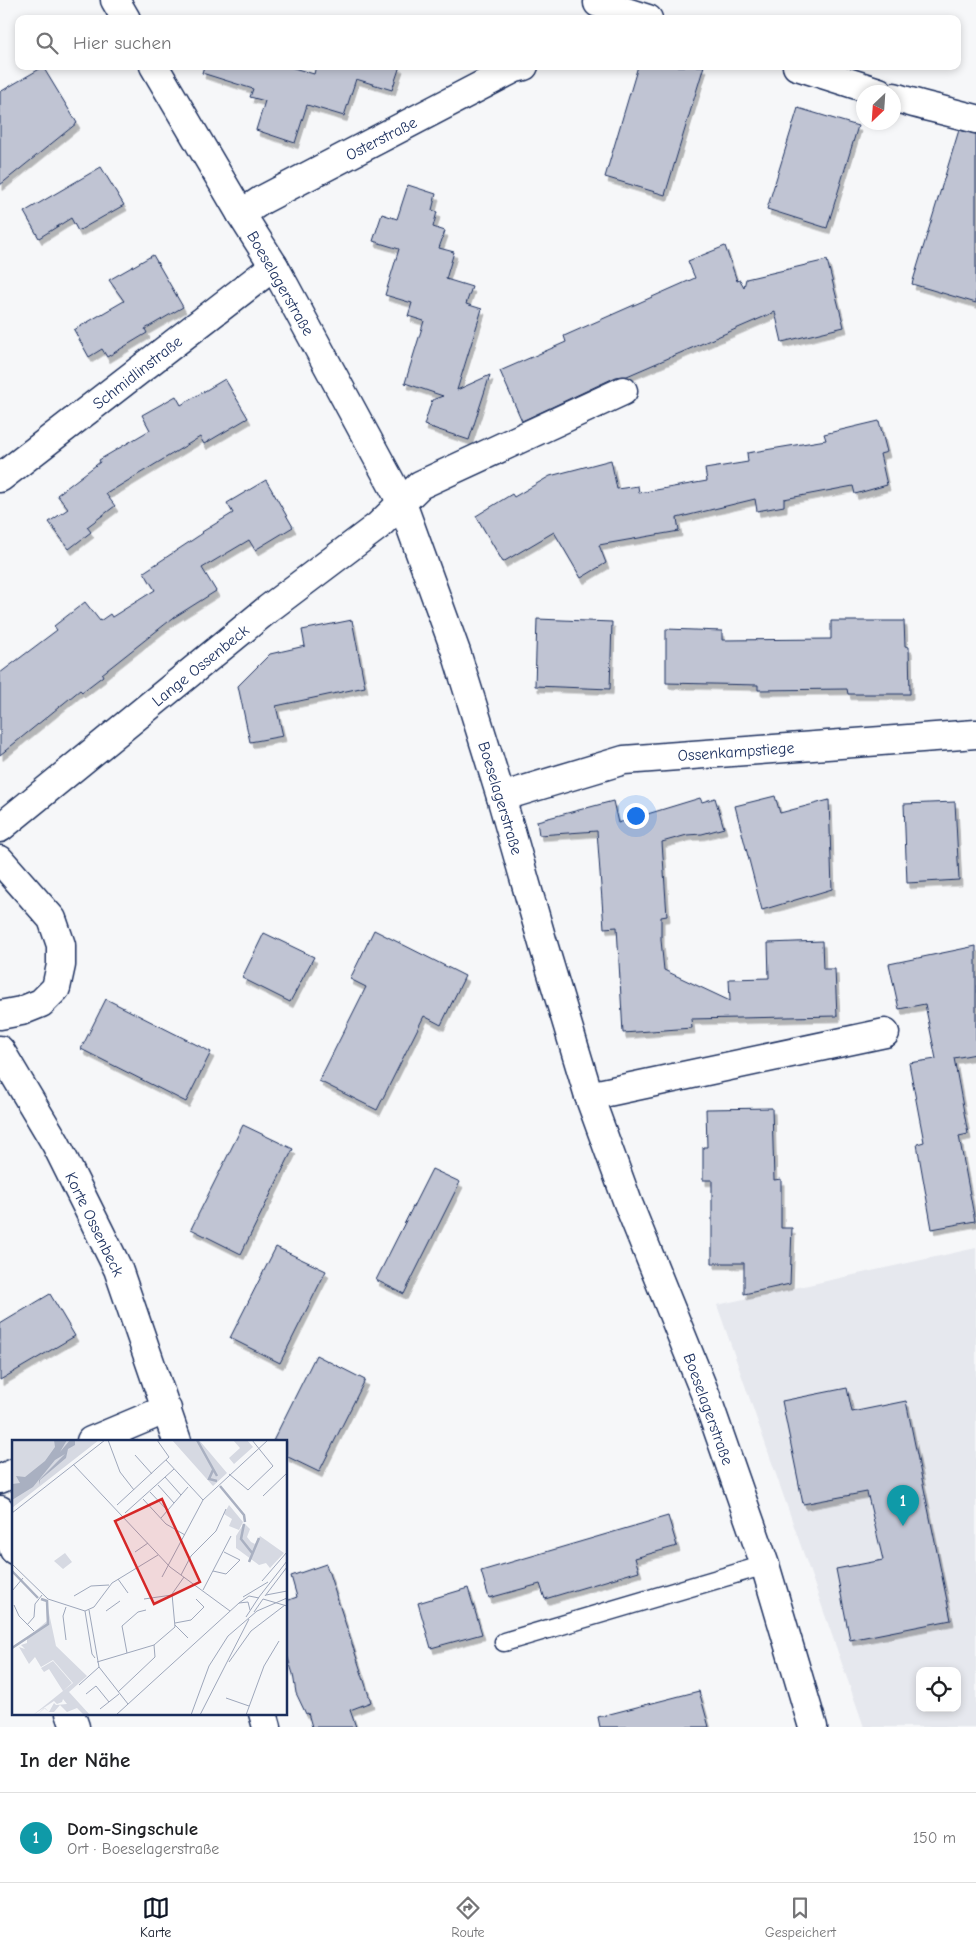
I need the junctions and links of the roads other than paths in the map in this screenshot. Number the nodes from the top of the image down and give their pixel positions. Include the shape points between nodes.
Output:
1 (115, 0) edge
2 (595, 7) edge
3 (124, 15) edge
4 (630, 15) edge
5 (156, 70) edge
6 (511, 70) edge
7 (810, 70) edge
8 (857, 85) edge
9 (901, 99) edge
10 (976, 119) edge
11 (241, 214) junction
12 (274, 266) junction
13 (623, 391) dead end
14 (0, 478) edge
15 (402, 503) junction
16 (976, 734) edge
17 (501, 797) junction
18 (0, 828) edge
19 (0, 860) edge
20 (0, 1015) edge
21 (885, 1033) dead end
22 (0, 1050) edge
23 (590, 1096) junction
24 (167, 1409) junction
25 (93, 1440) edge
26 (177, 1440) edge
27 (12, 1474) edge
28 (0, 1479) edge
29 (0, 1510) edge
30 (12, 1544) edge
31 (765, 1565) junction
32 (504, 1642) dead end
33 (70, 1714) edge
34 (263, 1714) edge
35 (75, 1727) edge
36 (267, 1727) edge
37 (813, 1727) edge

1 - 3 street
2 - 4 street
5 - 11 street, Boeselagerstraße
6 - 11 street, Osterstraße
7 - 8 street
9 - 10 street
11 - 12 street, Boeselagerstraße
12 - 14 street, Schmidlinstraße
12 - 15 street, Boeselagerstraße
13 - 15 street via 420,485
15 - 17 street, Boeselagerstraße via 456,652
15 - 18 street, Lange Ossenbeck via 378,526 268,609
16 - 17 street, Ossenkampstiege via 624,760
17 - 23 street, Boeselagerstraße
19 - 20 street via 52,919 61,945 62,965 56,988 42,1003
21 - 23 street
22 - 24 street, Korte Ossenbeck via 56,1144 118,1269
23 - 31 street, Boeselagerstraße via 628,1204 706,1396
24 - 25 street
24 - 26 street, Korte Ossenbeck
27 - 28 street
29 - 30 street
31 - 32 lane
31 - 37 street, Boeselagerstraße
33 - 35 street
34 - 36 street

